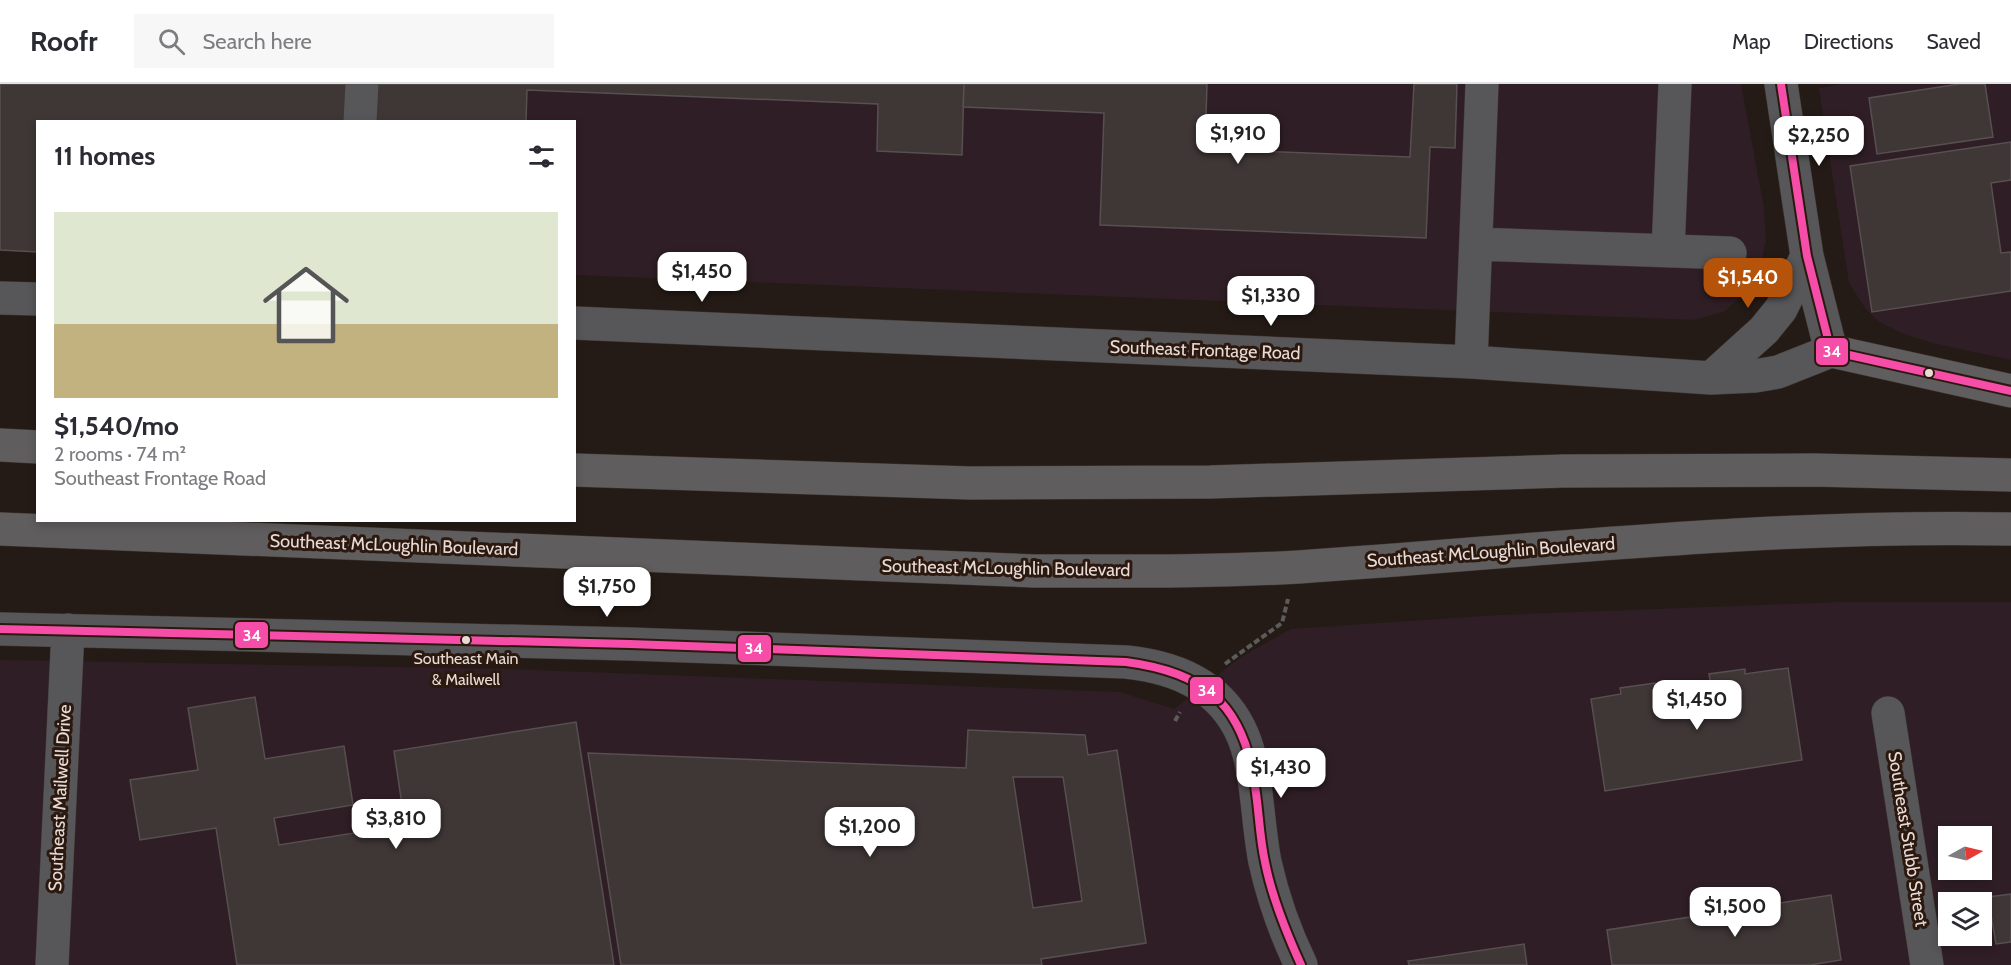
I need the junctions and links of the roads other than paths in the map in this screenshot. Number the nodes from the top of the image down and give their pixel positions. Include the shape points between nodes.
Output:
1 (362, 84) edge
2 (1482, 84) edge
3 (1675, 84) edge
4 (1781, 84) edge
5 (360, 120) edge
6 (1476, 244) junction
7 (1668, 251) junction
8 (1730, 253) dead end
9 (1807, 256) junction
10 (0, 298) edge
11 (36, 299) edge
12 (576, 323) edge
13 (1832, 351) junction
14 (1471, 362) junction
15 (1711, 378) junction
16 (2011, 391) edge
17 (0, 445) edge
18 (36, 447) edge
19 (576, 470) edge
20 (2011, 475) edge
21 (0, 529) edge
22 (2011, 529) edge
23 (0, 628) edge
24 (68, 630) junction
25 (1888, 713) dead end
26 (52, 965) edge
27 (1301, 965) edge
28 (1927, 965) edge

1 - 5 street
2 - 6 street
3 - 7 street
4 - 9 street
6 - 7 street
6 - 14 street
7 - 8 street
9 - 13 street
9 - 15 street via 1781,309 1764,330
10 - 11 street
12 - 14 street, Southeast Frontage Road
13 - 15 street, Southeast Frontage Road via 1778,372
13 - 16 highway
14 - 15 street, Southeast Frontage Road
17 - 18 highway
19 - 20 highway via 970,483 1210,482 1564,471 1815,470
21 - 22 highway, Southeast McLoughlin Boulevard via 1034,571 1297,567 1829,529
23 - 24 street
24 - 26 street, Southeast Mailwell Drive
24 - 27 street via 630,644 1158,666 1211,691 1243,736 1266,862 1280,916
25 - 28 street, Southeast Stubb Street

